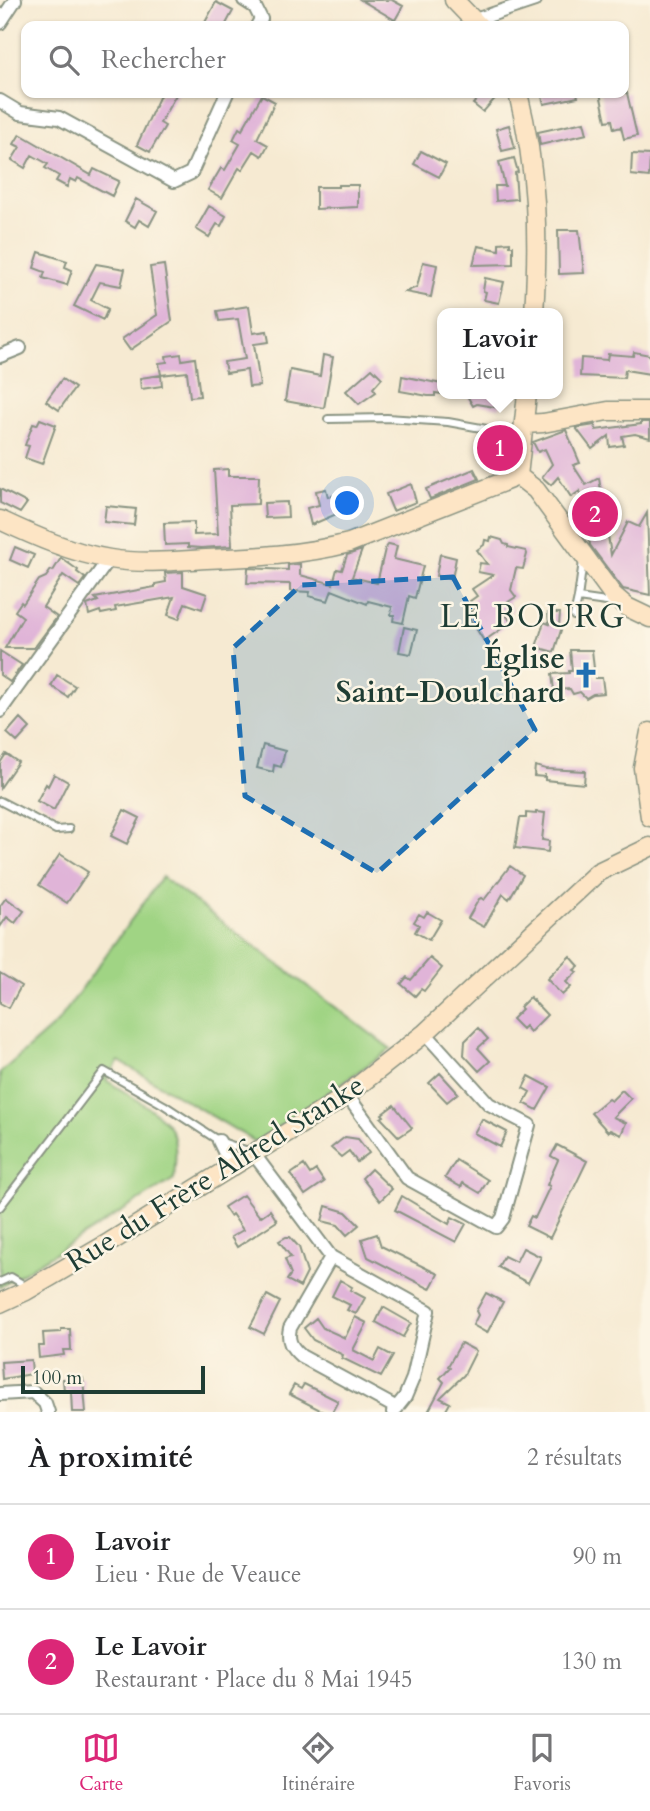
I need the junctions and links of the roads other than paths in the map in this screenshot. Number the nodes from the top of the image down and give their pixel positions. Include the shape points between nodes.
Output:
1 (15, 0) edge
2 (244, 0) edge
3 (454, 0) edge
4 (536, 0) edge
5 (260, 21) edge
6 (475, 21) edge
7 (482, 21) edge
8 (0, 23) edge
9 (225, 98) edge
10 (520, 98) edge
11 (0, 101) edge
12 (534, 308) edge
13 (20, 348) dead end
14 (0, 356) edge
15 (527, 399) edge
16 (650, 411) edge
17 (328, 419) dead end
18 (524, 429) junction
19 (518, 476) junction
20 (0, 520) edge
21 (583, 555) junction
22 (109, 559) junction
23 (578, 597) junction
24 (623, 604) junction
25 (573, 616) dead end
26 (650, 618) edge
27 (0, 711) edge
28 (650, 732) edge
29 (0, 801) edge
30 (650, 817) edge
31 (69, 829) dead end
32 (650, 847) edge
33 (425, 1032) junction
34 (347, 1095) junction
35 (219, 1141) junction
36 (253, 1153) junction
37 (231, 1166) junction
38 (0, 1207) edge
39 (331, 1257) junction
40 (0, 1282) edge
41 (26, 1291) junction
42 (0, 1303) edge
43 (0, 1394) edge
44 (395, 1410) edge
45 (48, 1412) edge

1 - 8 street
2 - 5 street via 256,7
3 - 6 street
4 - 7 street
9 - 11 street via 191,173 174,181 59,118 20,113
10 - 12 street via 537,214
13 - 14 street
15 - 18 street
16 - 18 street via 608,411
17 - 18 lane via 387,418
18 - 19 street
19 - 21 street via 536,490
19 - 22 street via 395,527 321,551 147,562
20 - 22 street
21 - 23 lane
21 - 24 street
22 - 27 street
23 - 24 lane
23 - 25 lane
24 - 26 street
28 - 30 street via 643,768
29 - 31 lane via 56,830
32 - 33 street, Rue du Frère Alfred Stanke via 598,872
33 - 34 street, Rue du Frère Alfred Stanke
33 - 34 street via 489,1104 529,1125 503,1218 496,1227 407,1178
34 - 36 street, Rue du Frère Alfred Stanke
35 - 36 lane
35 - 37 street
35 - 38 lane via 104,1071
36 - 37 street, Rue du Frère Alfred Stanke
36 - 39 street
37 - 41 street, Rue du Frère Alfred Stanke
39 - 44 street via 428,1311 413,1378
39 - 44 street via 288,1339 301,1356
40 - 41 lane via 11,1277
41 - 42 street, Rue du Frère Alfred Stanke
43 - 45 street via 33,1391

